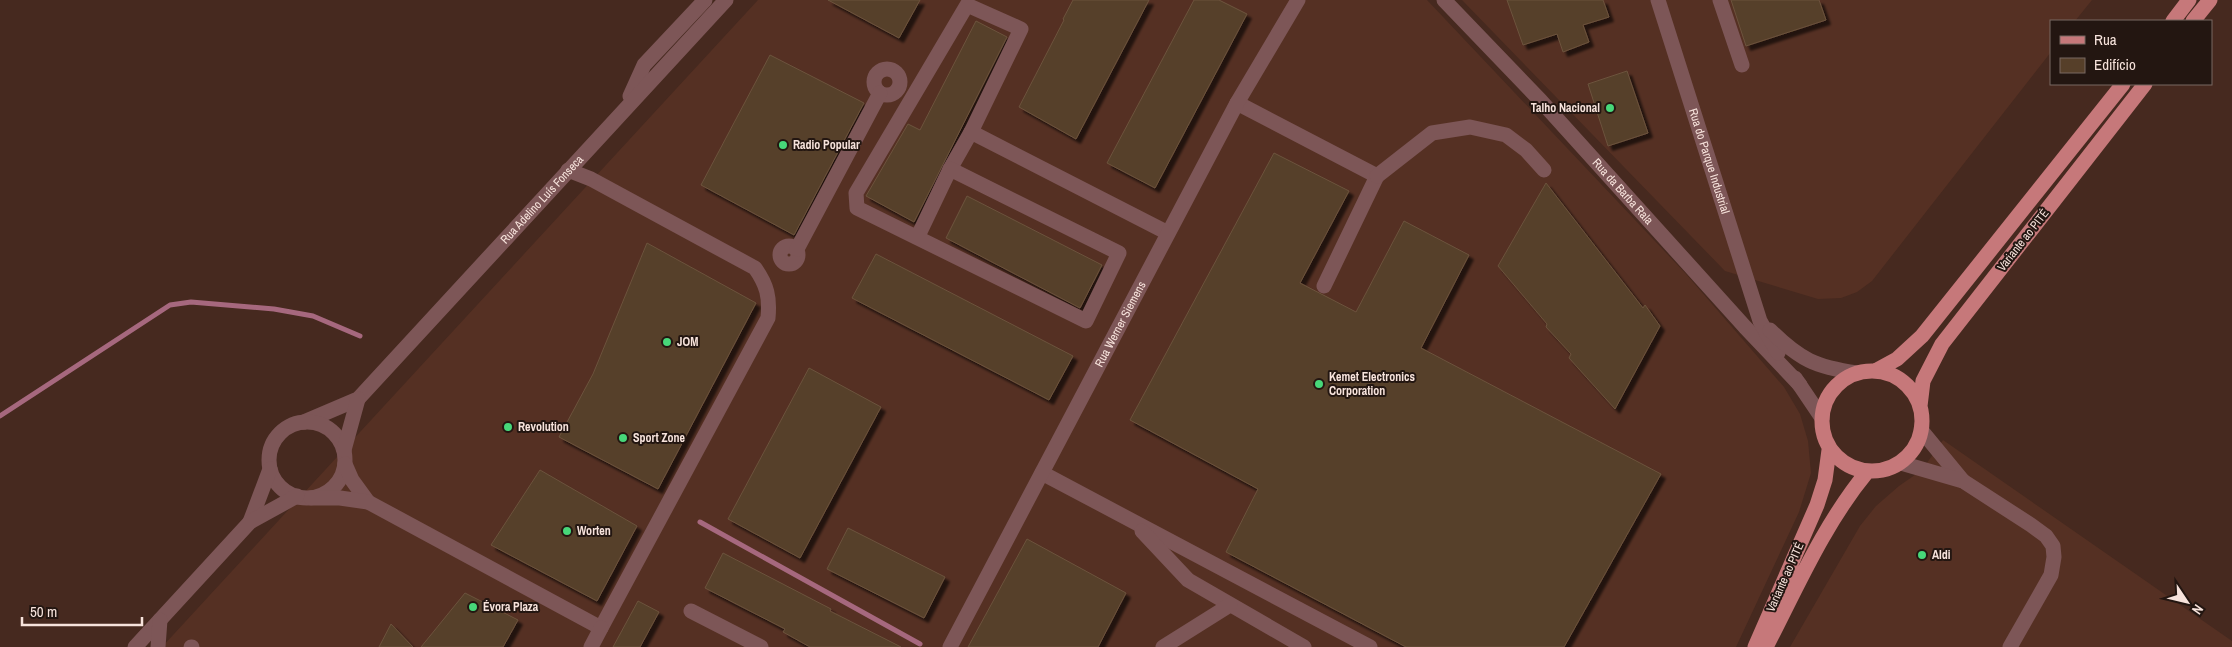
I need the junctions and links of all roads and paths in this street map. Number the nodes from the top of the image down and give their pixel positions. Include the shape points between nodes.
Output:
1 (705, 0) edge
2 (726, 0) edge
3 (1444, 0) edge
4 (1658, 0) edge
5 (1720, 0) edge
6 (2189, 0) edge
7 (1296, 1) edge
8 (2206, 4) edge
9 (2173, 20) edge
10 (2194, 20) edge
11 (1742, 66) dead end
12 (2122, 85) edge
13 (2144, 85) edge
14 (880, 94) dead end
15 (1237, 103) junction
16 (618, 114) junction
17 (970, 132) junction
18 (950, 169) junction
19 (568, 170) junction
20 (1544, 170) dead end
21 (1377, 176) junction
22 (1168, 233) junction
23 (918, 236) junction
24 (797, 249) dead end
25 (1324, 286) dead end
26 (1760, 320) junction
27 (1875, 371) junction
28 (1857, 373) junction
29 (1800, 385) junction
30 (358, 399) junction
31 (1920, 406) junction
32 (1822, 418) junction
33 (304, 422) junction
34 (1921, 430) junction
35 (1829, 450) junction
36 (344, 457) junction
37 (1901, 463) junction
38 (270, 470) junction
39 (1867, 472) junction
40 (1042, 473) junction
41 (1963, 481) junction
42 (304, 497) junction
43 (368, 502) junction
44 (250, 522) junction
45 (1133, 522) junction
46 (1230, 605) junction
47 (691, 611) dead end
48 (160, 620) junction
49 (601, 628) junction
50 (135, 647) edge
51 (148, 647) edge
52 (158, 647) edge
53 (591, 647) edge
54 (761, 647) edge
55 (950, 647) edge
56 (1163, 647) edge
57 (1304, 647) edge
58 (1370, 647) edge
59 (1755, 647) edge
60 (1766, 647) edge
61 (2010, 647) edge

1 - 16 street via 644,66
2 - 16 street, Rua Adelino Luís Fonseca
3 - 29 street, Rua da Barba Rala via 1541,101
4 - 26 street, Rua do Parque Industrial
5 - 11 street
6 - 9 main road
7 - 15 street, Rua Werner Siemens
8 - 10 main road
12 - 27 main road, Variante ao PITÉ via 1922,336 1897,359
13 - 31 main road, Variante ao PITÉ via 1942,344 1923,381
14 - 24 street
15 - 21 street
15 - 22 street, Rua Werner Siemens
16 - 19 street, Rua Adelino Luís Fonseca
17 - 18 street
17 - 22 street
17 - 23 street via 1021,29 967,6 856,193 857,208
18 - 23 street
18 - 23 street via 1119,253 1086,320
19 - 30 street, Rua Adelino Luís Fonseca
19 - 49 street via 591,179 755,268 769,295 768,318
20 - 21 street via 1526,150 1506,135 1470,127 1432,133
21 - 25 street
22 - 40 street, Rua Werner Siemens
26 - 28 street via 1802,358 1827,369
26 - 29 street, Rua da Barba Rala
27 - 28 main road
27 - 31 main road via 1892,375 1908,386
28 - 32 main road via 1831,392
29 - 32 street, Rua da Barba Rala
30 - 33 street, Rua Adelino Luís Fonseca
30 - 36 street, Rua Adelino Luís Fonseca
31 - 34 main road via 1923,417
32 - 35 main road
33 - 36 street via 324,426 335,434
33 - 38 street via 291,425 274,440
34 - 37 main road via 1913,451
34 - 41 street
35 - 39 main road via 1850,467
35 - 59 main road, Variante ao PITÉ via 1817,505
36 - 42 street via 340,479 332,488 324,494
36 - 43 street via 352,480
37 - 39 main road via 1885,470
37 - 41 street
38 - 42 street via 280,487
38 - 44 street
39 - 60 main road, Variante ao PITÉ via 1828,527
40 - 45 street
40 - 55 street, Rua Werner Siemens
41 - 61 street via 2031,525 2053,546 2051,575
42 - 43 street
42 - 44 street
43 - 49 street
44 - 48 street
45 - 46 street via 1188,580
45 - 58 street
46 - 56 street
46 - 57 street
47 - 54 street
48 - 50 street
48 - 51 street
48 - 52 street
49 - 53 street

